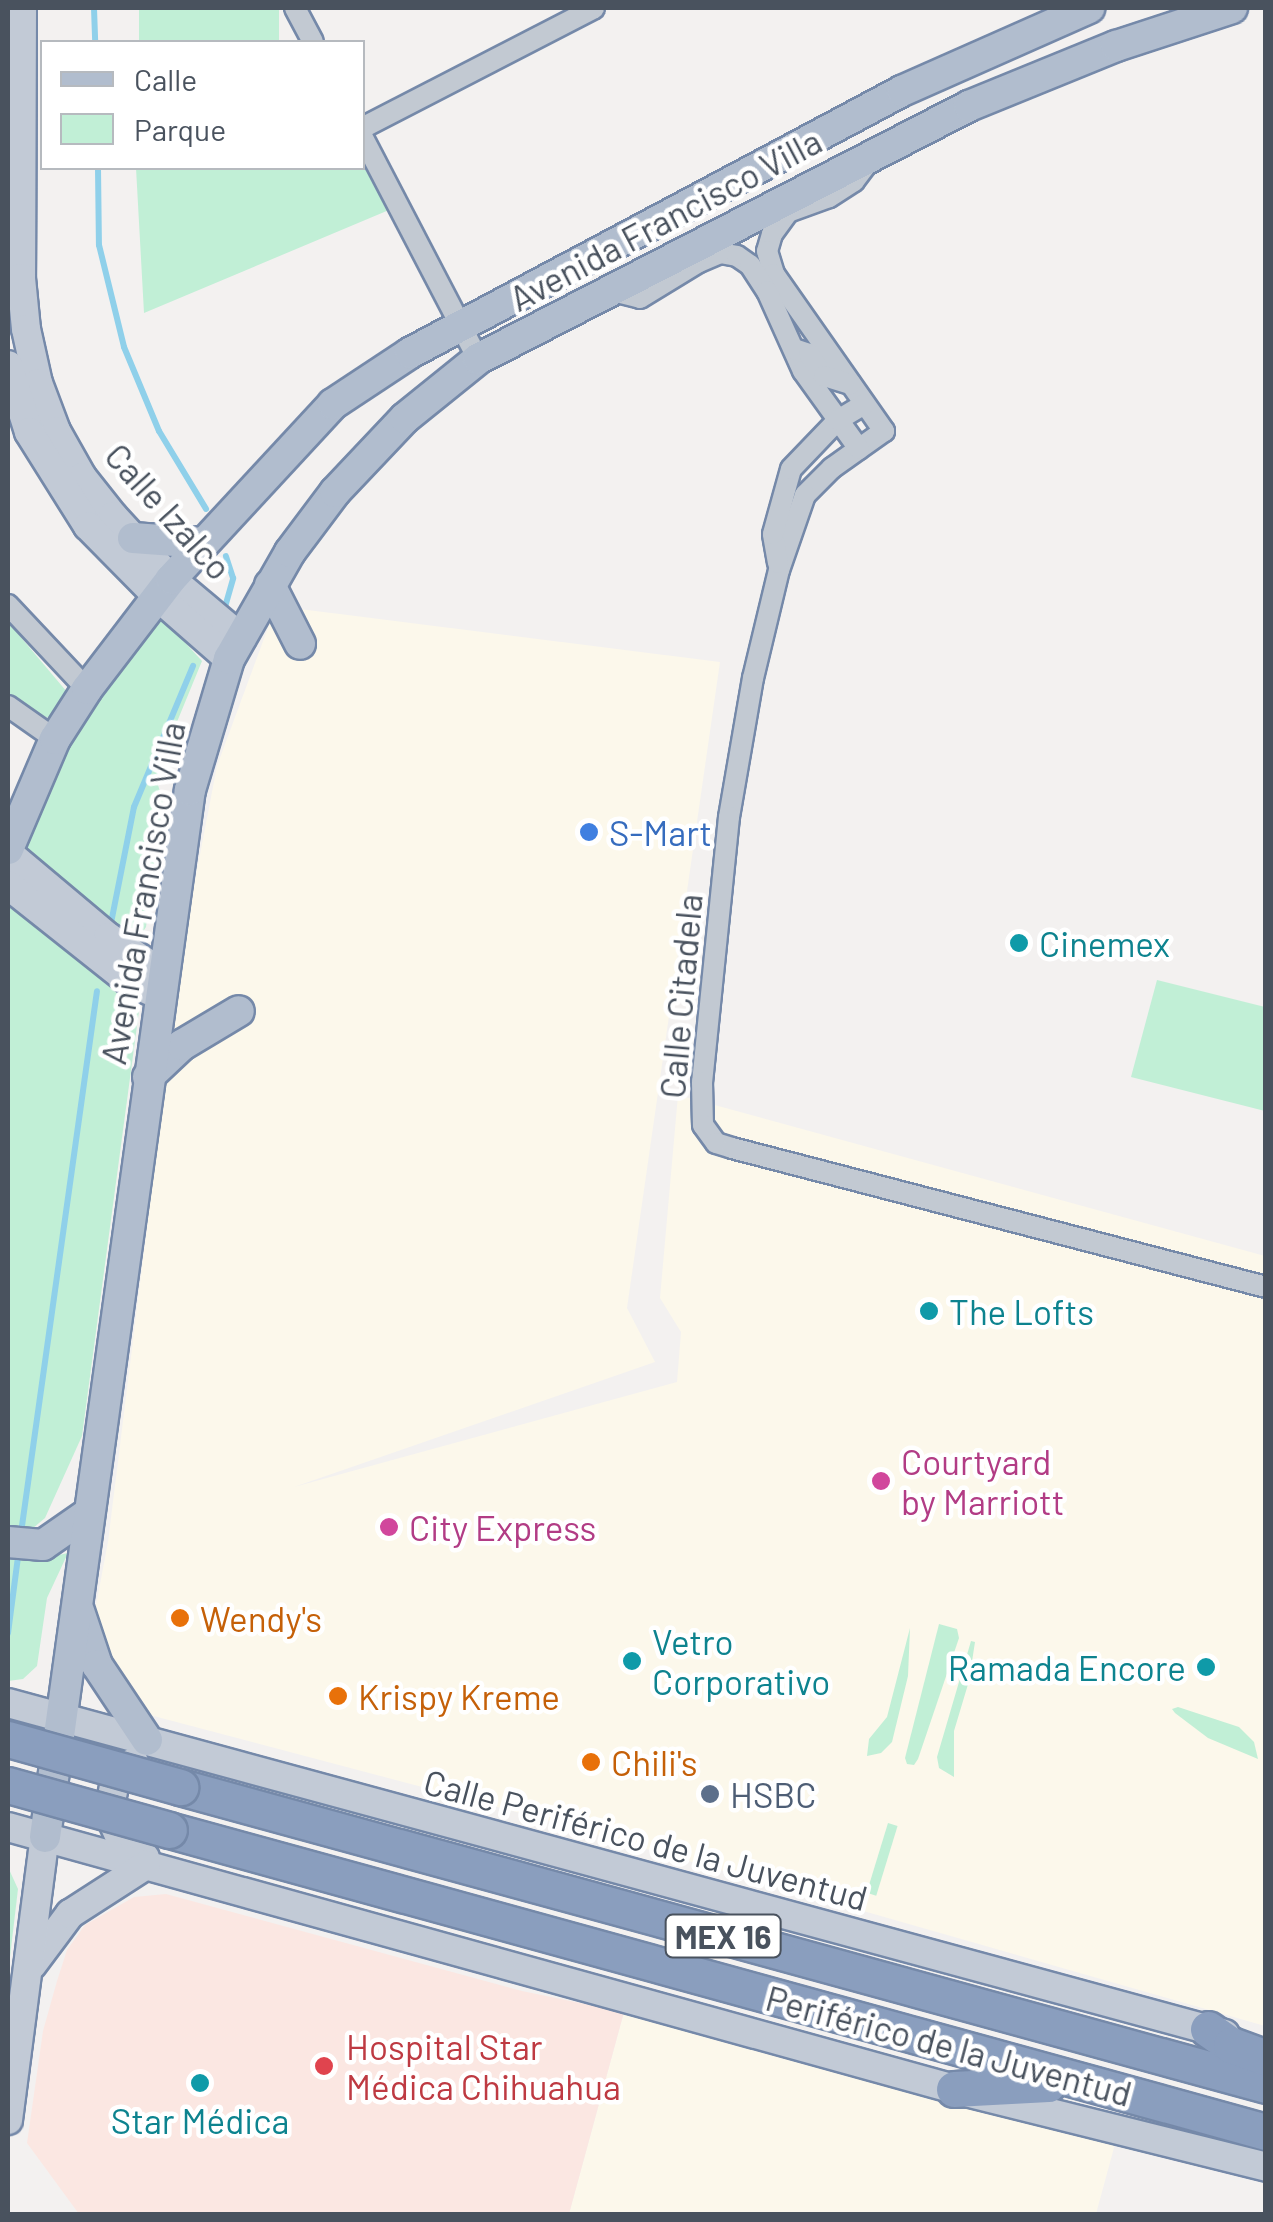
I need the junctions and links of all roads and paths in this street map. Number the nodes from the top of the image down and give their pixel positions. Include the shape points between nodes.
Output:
1 (22, 8) edge
2 (295, 8) edge
3 (594, 8) edge
4 (1089, 8) edge
5 (1232, 8) edge
6 (313, 40) edge
7 (365, 126) edge
8 (365, 142) edge
9 (876, 152) junction
10 (609, 290) junction
11 (459, 326) junction
12 (17, 329) edge
13 (794, 349) junction
14 (478, 359) junction
15 (8, 365) edge
16 (851, 384) junction
17 (865, 404) junction
18 (838, 420) junction
19 (858, 449) junction
20 (133, 538) junction
21 (203, 543) junction
22 (779, 570) junction
23 (270, 585) junction
24 (164, 587) junction
25 (8, 605) edge
26 (300, 644) dead end
27 (235, 649) junction
28 (87, 689) junction
29 (8, 706) edge
30 (56, 739) junction
31 (8, 851) edge
32 (8, 885) edge
33 (160, 984) junction
34 (239, 1012) dead end
35 (148, 1078) junction
36 (1223, 1278) junction
37 (1266, 1287) edge
38 (1266, 1295) edge
39 (89, 1512) junction
40 (20, 1544) edge
41 (77, 1602) junction
42 (8, 1703) edge
43 (61, 1717) junction
44 (8, 1738) edge
45 (147, 1740) junction
46 (299, 1782) junction
47 (8, 1785) edge
48 (8, 1827) edge
49 (45, 1837) junction
50 (146, 1865) junction
51 (251, 1896) junction
52 (28, 1970) junction
53 (1010, 2015) junction
54 (1208, 2030) junction
55 (1266, 2044) edge
56 (1266, 2058) edge
57 (1266, 2075) edge
58 (1079, 2082) junction
59 (1266, 2085) edge
60 (954, 2089) junction
61 (1192, 2111) junction
62 (8, 2120) edge
63 (1266, 2132) edge
64 (1266, 2147) edge
65 (1266, 2167) edge

1 - 12 main road, Calle Izalco
2 - 6 street
3 - 7 street
4 - 11 main road, Avenida Francisco Villa via 902,91
5 - 9 main road, Avenida Francisco Villa via 1116,46
8 - 11 street
9 - 10 main road, Avenida Francisco Villa
9 - 16 street via 854,182 788,212 766,251 774,274
10 - 13 street via 640,298 699,262 720,253 737,256 767,291
10 - 14 main road, Avenida Francisco Villa
11 - 14 street
11 - 21 main road, Avenida Francisco Villa via 333,404
12 - 20 main road, Calle Izalco via 56,431 82,477
13 - 16 street via 810,354 824,376
13 - 18 street
14 - 23 main road, Avenida Francisco Villa via 406,418 335,492
15 - 24 main road, Calle Izalco via 29,432 88,526
16 - 17 street
17 - 18 street
17 - 19 street via 884,431
18 - 19 street
18 - 22 street via 791,469 774,534
19 - 22 street via 804,495
20 - 21 main road
20 - 24 main road, Calle Izalco
21 - 24 main road, Avenida Francisco Villa
22 - 36 street, Calle Citadela via 729,817 702,1082 709,1136 732,1148
23 - 26 main road
23 - 27 main road, Avenida Francisco Villa
24 - 27 main road, Calle Izalco
24 - 28 main road, Avenida Francisco Villa
25 - 28 street
27 - 33 main road, Avenida Francisco Villa via 190,790
28 - 30 main road, Avenida Francisco Villa
29 - 30 street
30 - 31 main road, Avenida Francisco Villa
31 - 33 main road
32 - 33 main road via 130,982
33 - 35 main road, Avenida Francisco Villa
34 - 35 main road via 182,1045
35 - 39 main road, Avenida Francisco Villa
36 - 37 street, Calle Citadela
36 - 38 street, Calle Citadela
39 - 40 main road via 54,1540
39 - 41 main road, Avenida Francisco Villa
41 - 43 main road, Avenida Francisco Villa
41 - 45 main road via 97,1665
42 - 43 main road, Calle Periférico de la Juventud
43 - 45 main road, Calle Periférico de la Juventud
43 - 49 main road, Avenida Francisco Villa
44 - 53 highway, Periférico de la Juventud / MEX 16, bridge
45 - 46 main road, Calle Periférico de la Juventud
46 - 51 main road via 266,1790 154,1759 124,1766 114,1780 109,1813 123,1845 145,1858 236,1884
46 - 54 main road, Calle Periférico de la Juventud
47 - 58 highway, Periférico de la Juventud / MEX 16, bridge
48 - 49 main road
49 - 50 main road
49 - 52 main road, Avenida Francisco Villa
50 - 51 main road
50 - 52 main road via 70,1914
51 - 60 main road
52 - 62 main road, Avenida Francisco Villa
53 - 57 highway via 1061,2016
53 - 59 highway, Periférico de la Juventud / MEX 16
54 - 55 main road, Calle Periférico de la Juventud
54 - 56 highway
58 - 60 highway
58 - 61 highway, Periférico de la Juventud / MEX 16
60 - 65 main road
61 - 63 highway, Periférico de la Juventud / MEX 16
61 - 64 highway

